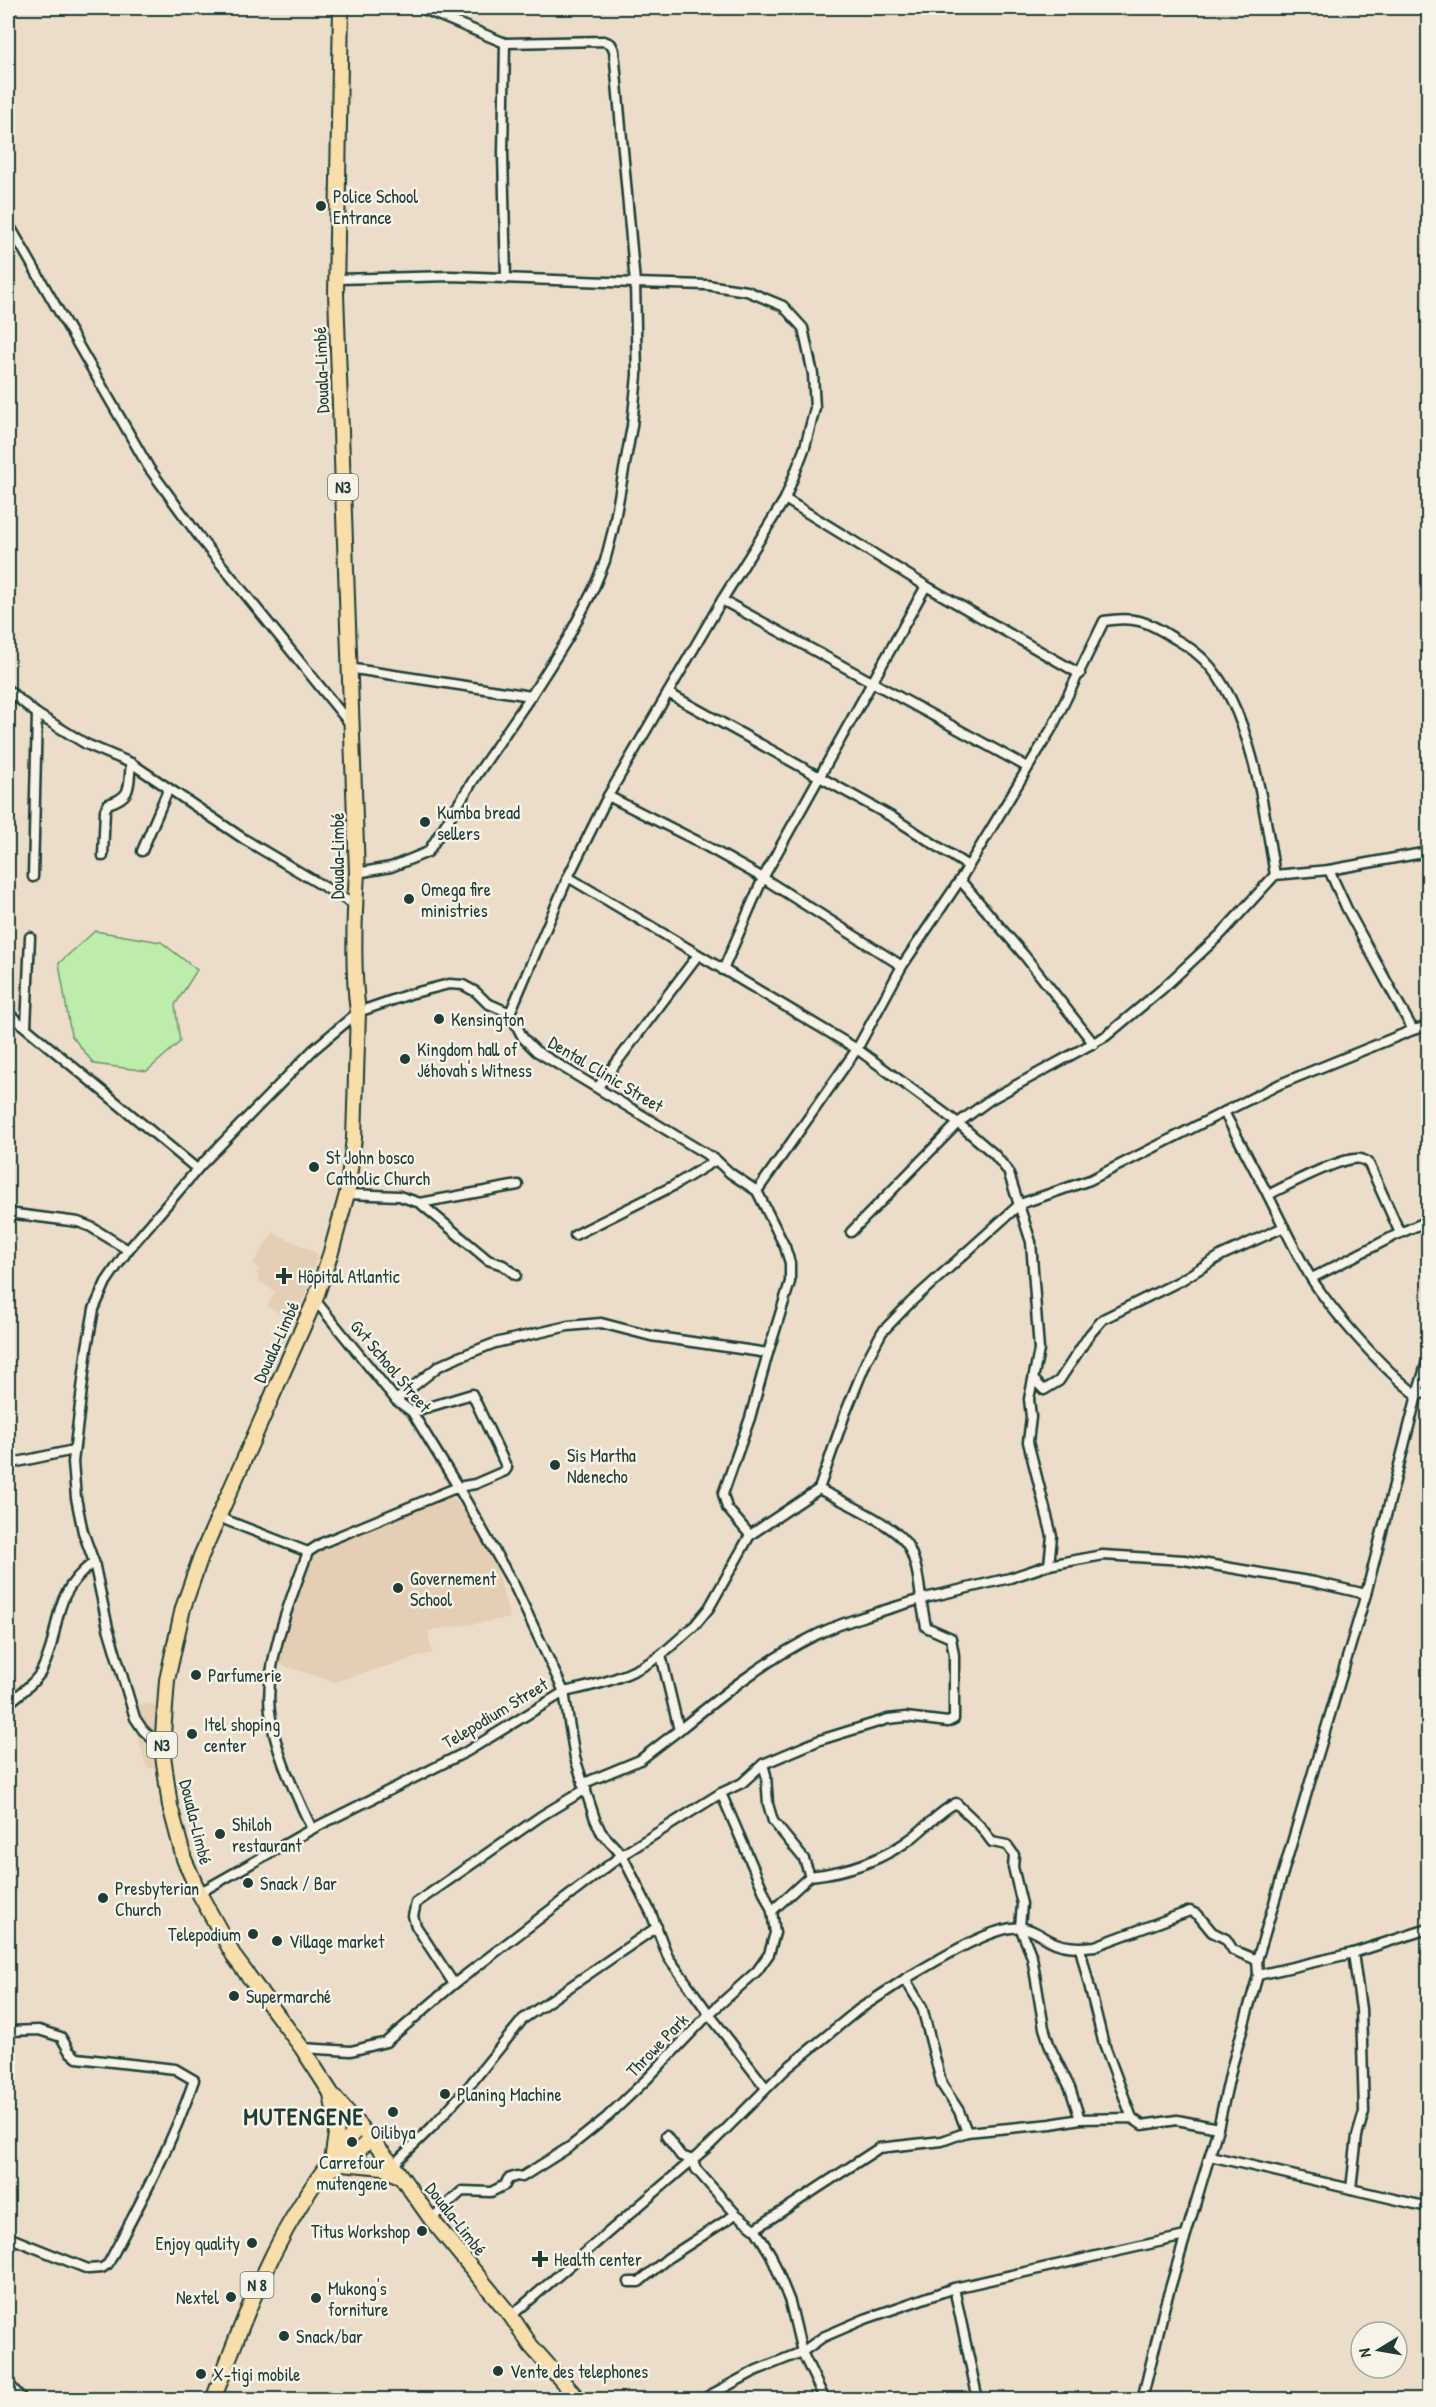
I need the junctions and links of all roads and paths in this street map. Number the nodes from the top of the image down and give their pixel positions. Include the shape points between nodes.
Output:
1 (12, 8) edge
2 (341, 8) edge
3 (421, 8) edge
4 (8, 16) edge
5 (505, 43) junction
6 (8, 223) edge
7 (338, 279) junction
8 (506, 279) junction
9 (635, 283) junction
10 (784, 499) junction
11 (926, 586) junction
12 (722, 600) junction
13 (348, 668) junction
14 (1080, 674) junction
15 (872, 683) junction
16 (8, 690) edge
17 (668, 693) junction
18 (531, 696) junction
19 (37, 714) junction
20 (352, 725) junction
21 (131, 763) junction
22 (1027, 767) junction
23 (819, 776) junction
24 (168, 789) junction
25 (608, 796) junction
26 (142, 851) dead end
27 (1428, 852) edge
28 (103, 856) dead end
29 (968, 866) junction
30 (1329, 870) junction
31 (357, 873) junction
32 (1275, 875) junction
33 (33, 877) dead end
34 (568, 877) junction
35 (764, 878) junction
36 (960, 880) junction
37 (355, 905) junction
38 (30, 937) dead end
39 (698, 955) junction
40 (902, 966) junction
41 (723, 970) junction
42 (358, 1012) junction
43 (8, 1013) edge
44 (510, 1013) junction
45 (1428, 1026) edge
46 (26, 1027) junction
47 (1413, 1030) junction
48 (1094, 1044) junction
49 (857, 1050) junction
50 (598, 1087) junction
51 (1224, 1112) junction
52 (958, 1123) junction
53 (716, 1160) junction
54 (197, 1169) junction
55 (518, 1185) dead end
56 (757, 1191) junction
57 (347, 1194) junction
58 (1268, 1195) junction
59 (420, 1203) junction
60 (1020, 1204) junction
61 (8, 1213) edge
62 (1428, 1221) edge
63 (1284, 1227) junction
64 (851, 1232) dead end
65 (1400, 1233) junction
66 (575, 1235) dead end
67 (128, 1250) junction
68 (516, 1275) dead end
69 (1312, 1278) junction
70 (315, 1300) junction
71 (768, 1353) junction
72 (1428, 1358) edge
73 (1034, 1380) junction
74 (1428, 1392) edge
75 (1417, 1395) junction
76 (396, 1400) junction
77 (411, 1412) junction
78 (74, 1450) junction
79 (8, 1464) edge
80 (458, 1487) junction
81 (819, 1489) junction
82 (218, 1517) junction
83 (750, 1535) junction
84 (308, 1552) junction
85 (94, 1562) junction
86 (1049, 1565) junction
87 (1366, 1594) junction
88 (921, 1599) junction
89 (662, 1655) junction
90 (564, 1692) junction
91 (8, 1704) edge
92 (679, 1730) junction
93 (162, 1748) junction
94 (763, 1764) junction
95 (584, 1786) junction
96 (721, 1793) junction
97 (312, 1829) junction
98 (622, 1855) junction
99 (810, 1876) junction
100 (199, 1893) junction
101 (772, 1911) junction
102 (657, 1927) junction
103 (1020, 1927) junction
104 (1428, 1929) edge
105 (1080, 1948) junction
106 (1353, 1953) junction
107 (1257, 1960) junction
108 (1258, 1975) junction
109 (905, 1979) junction
110 (454, 1984) junction
111 (709, 2014) junction
112 (8, 2031) edge
113 (302, 2048) junction
114 (766, 2088) junction
115 (331, 2093) junction
116 (1132, 2118) junction
117 (1080, 2119) junction
118 (360, 2127) junction
119 (1218, 2128) junction
120 (967, 2132) junction
121 (666, 2136) dead end
122 (370, 2139) junction
123 (1210, 2156) junction
124 (338, 2159) junction
125 (693, 2160) junction
126 (393, 2165) junction
127 (403, 2179) junction
128 (1351, 2188) junction
129 (1428, 2208) edge
130 (736, 2214) junction
131 (431, 2219) junction
132 (754, 2229) junction
133 (1185, 2235) junction
134 (8, 2237) edge
135 (629, 2282) dead end
136 (954, 2288) junction
137 (511, 2316) junction
138 (802, 2352) junction
139 (8, 2383) edge
140 (23, 2400) edge
141 (213, 2400) edge
142 (579, 2400) edge
143 (701, 2400) edge
144 (825, 2400) edge
145 (978, 2400) edge
146 (1142, 2400) edge

1 - 4 street
2 - 7 highway, Douala-Limbé / N3
3 - 5 street
5 - 8 street
5 - 9 street via 611,44
6 - 20 street via 149,468 203,542
7 - 8 street
7 - 13 highway, Douala-Limbé / N3
8 - 9 street
9 - 10 street via 707,285 747,291 783,306 803,328 813,374 815,408 805,447
9 - 18 street via 637,375 610,540 593,590
10 - 11 street
10 - 12 street
11 - 14 street
11 - 15 street
12 - 15 street
12 - 17 street
13 - 18 street
13 - 20 highway, Douala-Limbé / N3
14 - 22 street
14 - 32 street via 1104,621 1124,617 1141,620 1197,652 1238,710 1261,790
15 - 22 street
15 - 23 street
16 - 19 street
17 - 23 street
17 - 25 street
18 - 31 street via 428,852 391,867
19 - 21 street via 86,744
19 - 33 street
20 - 31 highway, Douala-Limbé / N3
21 - 24 street
21 - 28 street via 127,794 108,804 105,810
22 - 29 street
23 - 29 street
23 - 35 street
24 - 26 street
24 - 37 street
25 - 34 street
25 - 35 street
27 - 30 street
29 - 36 street
30 - 32 street
30 - 47 street
31 - 37 highway, Douala-Limbé / N3
32 - 48 street via 1221,934
34 - 39 street
34 - 44 street
35 - 40 street
35 - 41 street
36 - 40 street
36 - 48 street
37 - 42 highway, Douala-Limbé / N3
38 - 46 street
39 - 41 street
39 - 50 street
40 - 49 street
41 - 49 street
42 - 44 street via 449,984 463,985
42 - 54 street via 280,1082
42 - 57 highway, Douala-Limbé / N3 via 354,1138
43 - 46 street
44 - 50 street, Dental Clinic Street via 523,1038 536,1052
45 - 47 street
46 - 54 street
47 - 51 street via 1280,1084
48 - 52 street
49 - 52 street
49 - 56 street
50 - 53 street, Dental Clinic Street
51 - 58 street
51 - 60 street via 1090,1180
52 - 60 street via 1003,1163
52 - 64 street
53 - 56 street, Dental Clinic Street
53 - 66 street
54 - 67 street
55 - 59 street
56 - 71 street via 790,1263 790,1282
57 - 59 street via 399,1196
57 - 70 highway, Douala-Limbé / N3
58 - 63 street
58 - 65 street via 1336,1164 1363,1160 1369,1164
59 - 68 street via 480,1254
60 - 73 street via 1034,1266 1039,1350
60 - 81 street via 882,1332 845,1414
61 - 67 street via 78,1222
62 - 65 street
63 - 69 street
63 - 73 street via 1110,1315 1095,1328 1051,1388 1044,1390
65 - 69 street
67 - 78 street via 106,1282 94,1309
69 - 75 street via 1368,1347
70 - 76 street, Gvt School Street
70 - 82 highway, Douala-Limbé / N3
71 - 76 street via 651,1336 601,1323 568,1326 459,1356 439,1366
71 - 83 street via 723,1494 727,1508
72 - 75 street
73 - 86 street via 1029,1399 1028,1442 1052,1536
74 - 75 street
75 - 87 street
76 - 77 street, Gvt School Street
77 - 80 street, Gvt School Street
77 - 80 street via 474,1395 507,1468 475,1484
78 - 79 street
78 - 85 street via 82,1532
80 - 84 street
80 - 90 street, Gvt School Street via 515,1587
81 - 83 street
81 - 88 street via 901,1537 909,1547
82 - 84 street
82 - 93 highway, Douala-Limbé / N3 via 183,1608 167,1680
83 - 89 street via 709,1608
84 - 97 street via 290,1602 269,1686 270,1712 280,1755
85 - 91 street via 79,1573 62,1598 40,1674
85 - 93 street via 108,1628 135,1718
86 - 87 street via 1103,1555 1184,1560
86 - 88 street
87 - 107 street
88 - 92 street via 818,1634 783,1652
88 - 94 street via 926,1627 951,1638 954,1719 888,1719 820,1740
89 - 90 street via 645,1667
89 - 92 street
90 - 95 street, Telepodium Street
90 - 97 street, Telepodium Street via 466,1752
92 - 95 street via 640,1760
93 - 100 highway, Douala-Limbé / N3 via 170,1806 184,1859
94 - 96 street via 742,1783
94 - 99 street via 773,1821 804,1859
95 - 98 street, Telepodium Street via 601,1832
95 - 110 street via 416,1904 416,1926
96 - 98 street
96 - 101 street
97 - 100 street, Telepodium Street
98 - 102 street, Throwe Park
98 - 110 street
99 - 101 street
99 - 103 street via 854,1868 886,1854 956,1803 992,1842 1007,1845 1014,1855 1022,1904
100 - 113 highway, Douala-Limbé / N3 via 235,1958
101 - 111 street via 775,1933 769,1954 757,1971
102 - 111 street, Throwe Park via 668,1957
102 - 126 street via 523,2019 469,2086
103 - 105 street via 1035,1930 1050,1941
103 - 109 street via 982,1937
103 - 117 street via 1032,1957 1050,2047
104 - 106 street
105 - 107 street via 1190,1911 1212,1932 1226,1939 1233,1950
105 - 116 street via 1104,2041
106 - 108 street
106 - 128 street via 1361,2009 1364,2112
107 - 108 street
108 - 119 street
109 - 114 street via 858,2010
109 - 120 street via 922,2007 942,2085
110 - 113 street via 386,2042 351,2051
111 - 114 street
111 - 131 street, Throwe Park via 647,2079 571,2146 522,2177 507,2179 505,2185 492,2192 462,2191
112 - 134 street via 39,2030 62,2037 77,2058 175,2070 194,2080 153,2179 108,2264 88,2270
113 - 115 highway, Douala-Limbé / N3
114 - 125 street
115 - 118 highway, Douala-Limbé / N3
115 - 124 highway
116 - 117 street
116 - 119 street via 1142,2125 1177,2120
117 - 120 street
118 - 122 highway, Douala-Limbé / N3
118 - 124 highway, N 8
119 - 123 street
120 - 132 street via 942,2140 879,2148
121 - 125 street via 681,2156
122 - 124 highway, N 8
122 - 126 highway, Douala-Limbé / N3
123 - 128 street
123 - 133 street
124 - 127 highway via 383,2167
124 - 141 highway, N 8 via 318,2179 294,2216 256,2287
125 - 130 street via 696,2169
125 - 137 street
126 - 127 highway, Douala-Limbé / N3
127 - 131 highway, Douala-Limbé / N3
128 - 129 street
130 - 132 street
130 - 135 street via 668,2258 639,2282
131 - 137 highway, Douala-Limbé / N3
132 - 138 street via 778,2270
133 - 136 street
133 - 146 street
136 - 138 street via 865,2319 823,2337
136 - 145 street
137 - 142 highway, Douala-Limbé / N3 via 531,2346
138 - 143 street via 757,2370
138 - 144 street
139 - 140 street

